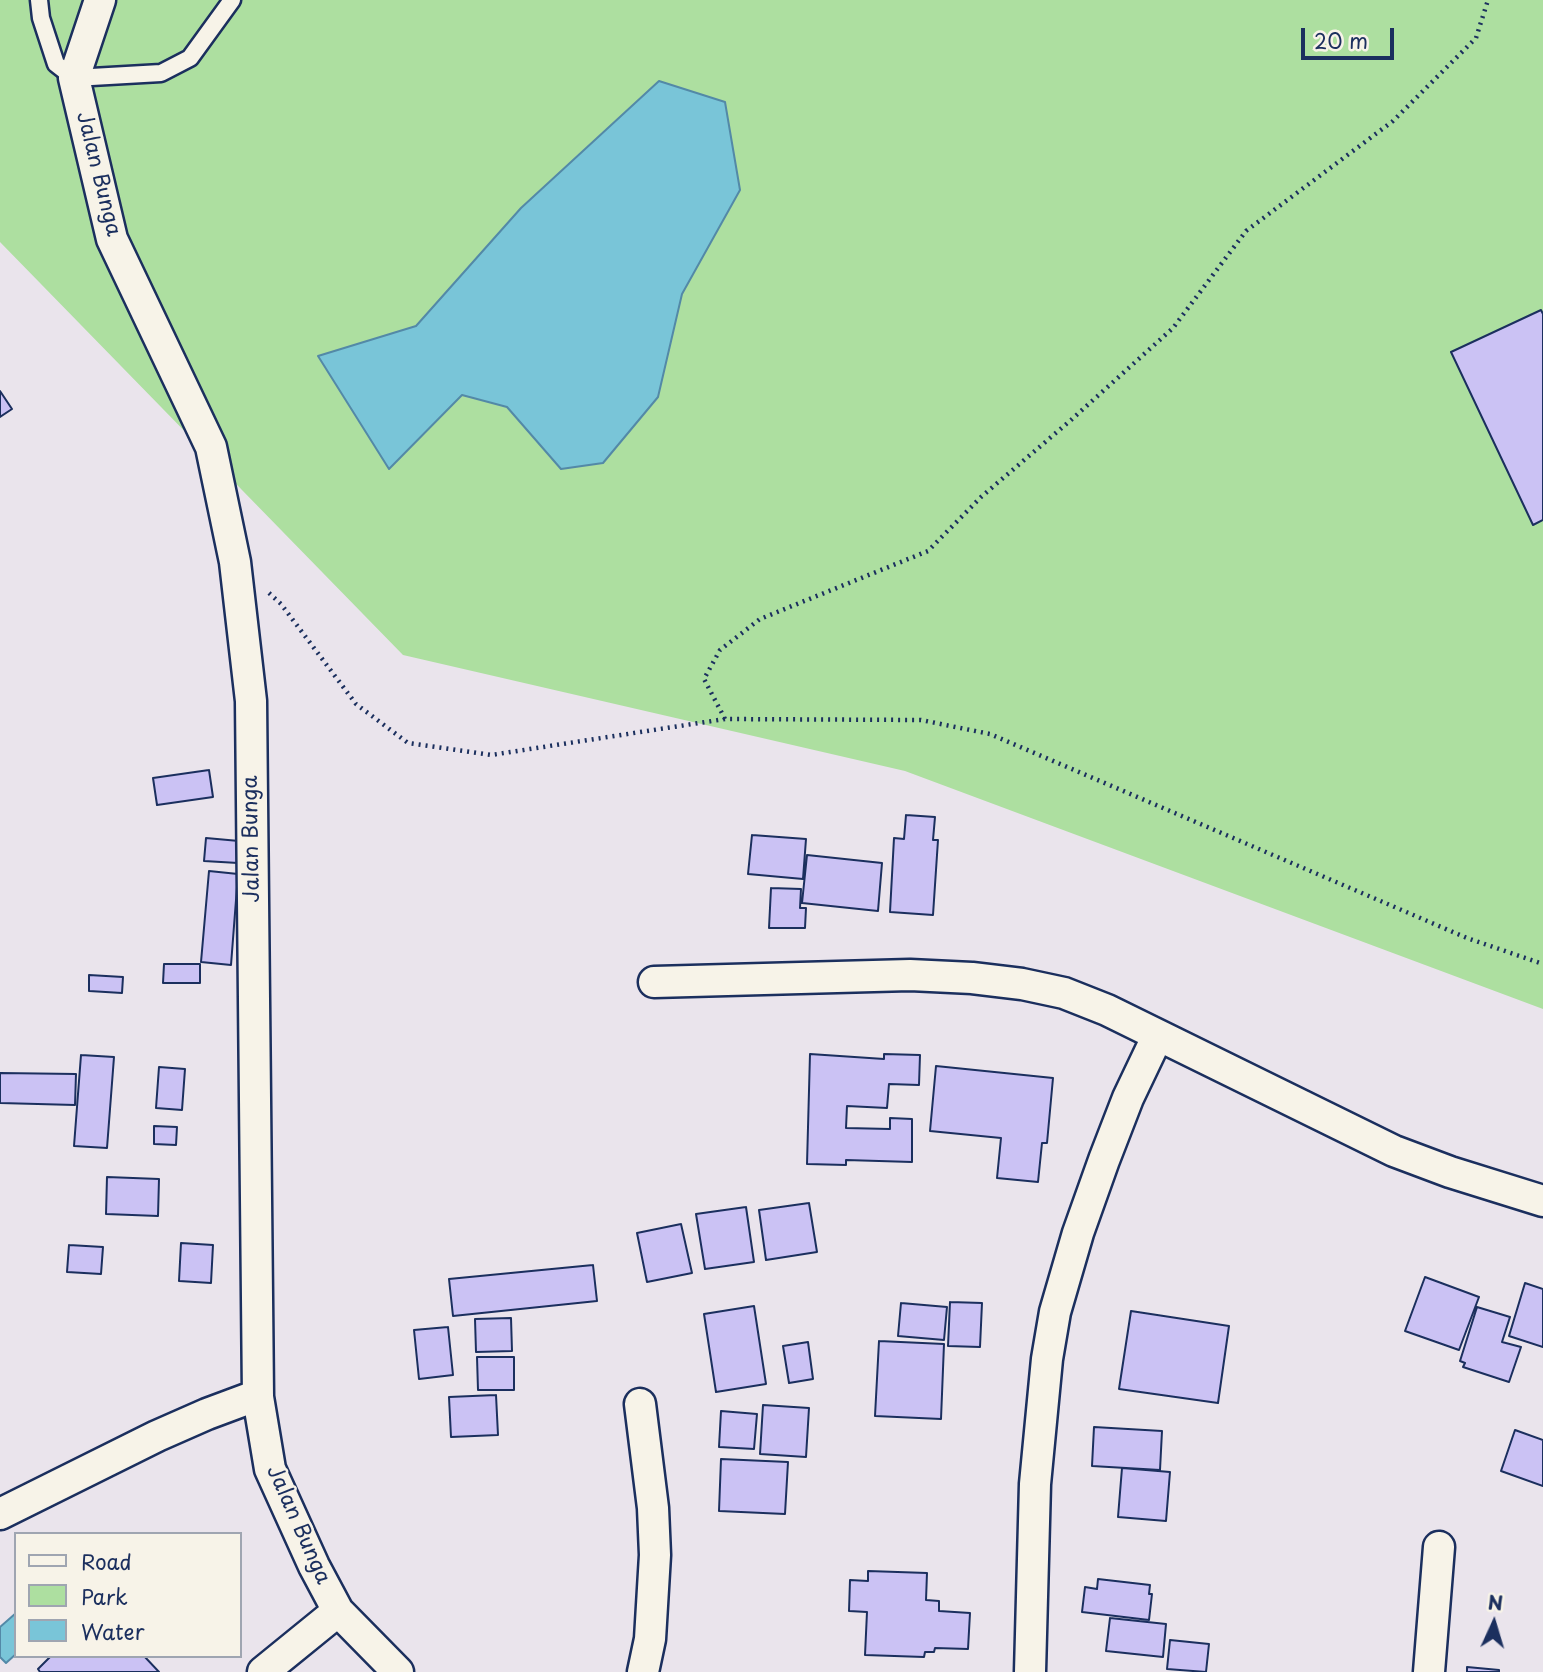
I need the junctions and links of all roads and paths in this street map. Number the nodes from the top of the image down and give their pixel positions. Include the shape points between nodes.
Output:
1 (38, 0) edge
2 (100, 0) edge
3 (232, 0) edge
4 (1488, 0) edge
5 (74, 78) junction
6 (235, 562) junction
7 (725, 719) junction
8 (1543, 964) edge
9 (654, 982) dead end
10 (1158, 1035) junction
11 (1543, 1201) edge
12 (258, 1395) junction
13 (640, 1404) dead end
14 (0, 1514) edge
15 (1439, 1547) dead end
16 (338, 1611) junction
17 (262, 1672) edge
18 (398, 1672) edge
19 (643, 1672) edge
20 (1030, 1672) edge
21 (1429, 1672) edge

1 - 5 lane via 56,64
2 - 5 street
3 - 5 lane via 190,58 161,73
4 - 7 path via 1476,38 1393,121 1246,231 1172,328 981,497 928,551 760,619 720,650 704,679
5 - 6 street, Jalan Bunga via 112,239 211,447
6 - 7 path via 281,604 356,704 408,743 491,755
6 - 12 street, Jalan Bunga via 251,701
7 - 8 path via 921,720 990,734 1467,938
9 - 10 street via 850,975 972,978 1064,993
10 - 11 street via 1394,1151
10 - 20 street via 1104,1160 1055,1312 1035,1484
12 - 14 street via 118,1454
12 - 16 street, Jalan Bunga via 270,1468
13 - 19 street via 655,1555 650,1639
15 - 21 street
16 - 17 street
16 - 18 street, Jalan Bunga

